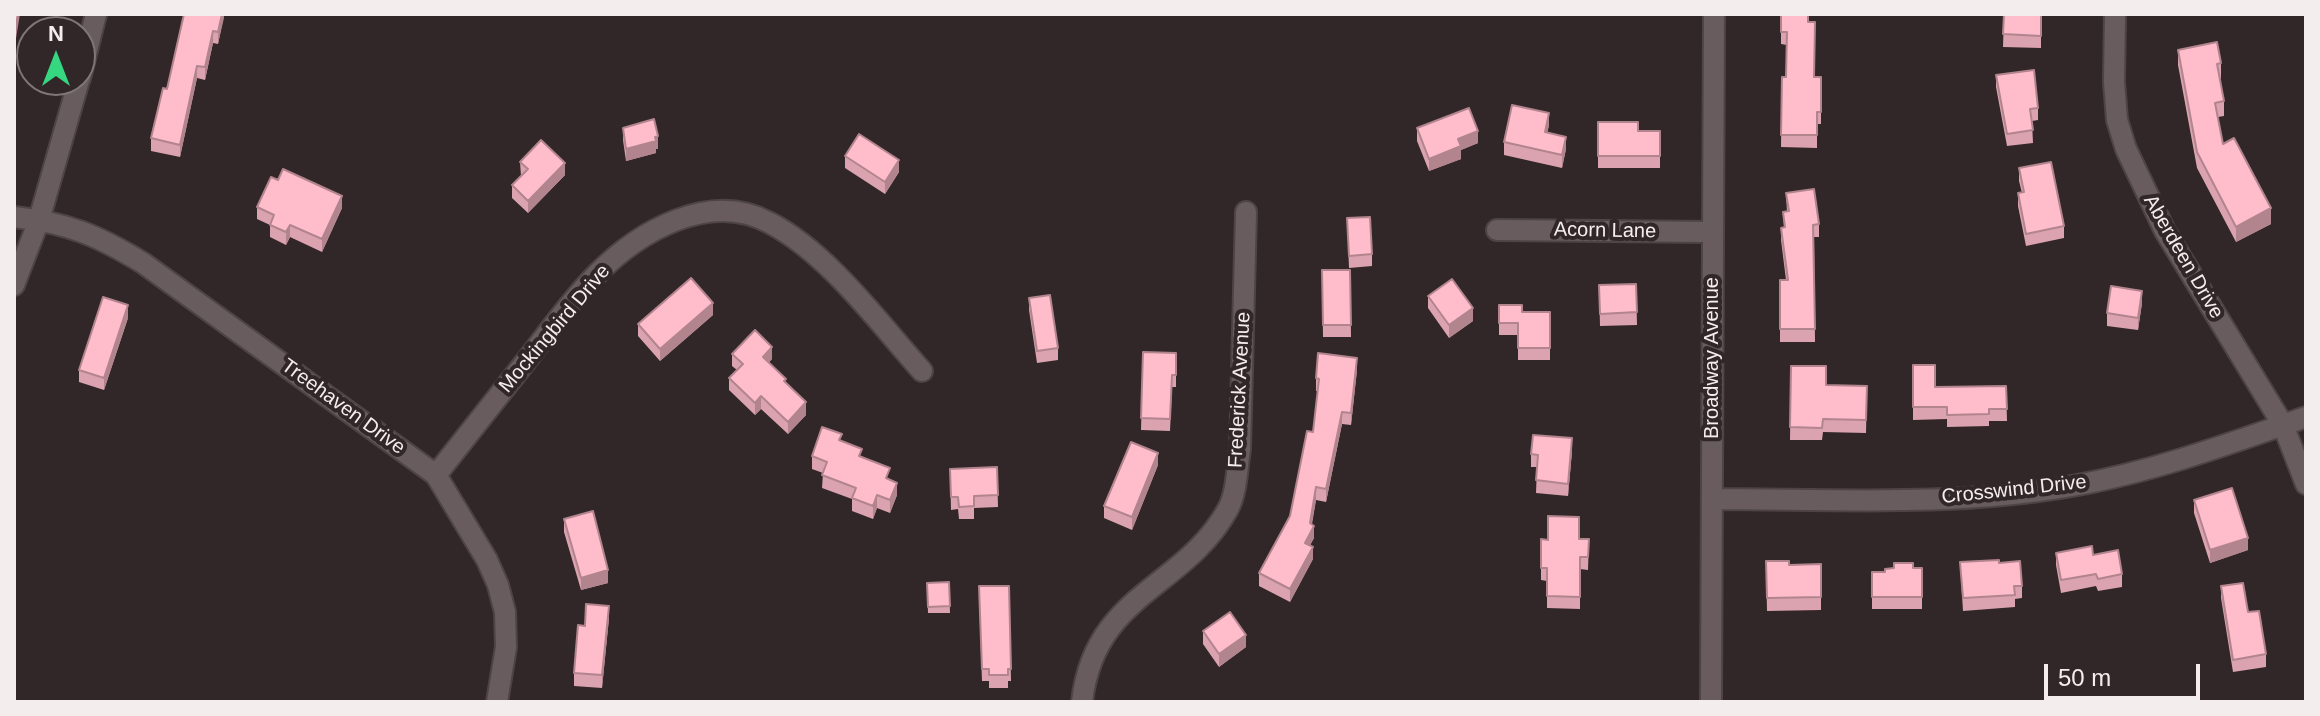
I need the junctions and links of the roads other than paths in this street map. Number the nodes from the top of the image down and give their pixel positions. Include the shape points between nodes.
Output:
1 (1714, 14) edge
2 (2115, 14) edge
3 (75, 96) edge
4 (1246, 212) dead end
5 (14, 217) edge
6 (39, 220) junction
7 (1497, 230) dead end
8 (1713, 232) junction
9 (14, 285) edge
10 (922, 371) dead end
11 (2306, 417) edge
12 (2283, 425) junction
13 (436, 475) junction
14 (2306, 484) edge
15 (1712, 499) junction
16 (497, 702) edge
17 (1082, 702) edge
18 (1711, 702) edge

1 - 8 street, Broadway Avenue
2 - 12 street, Aberdeen Drive via 2117,120 2126,149 2165,231
3 - 6 street
4 - 17 street, Frederick Avenue via 1240,449 1228,509 1200,546 1127,607 1103,635 1091,656
5 - 6 street, Treehaven Drive
6 - 9 street
6 - 13 street, Treehaven Drive via 105,239 143,263
7 - 8 street, Acorn Lane
8 - 15 street, Broadway Avenue
10 - 13 street, Mockingbird Drive via 836,274 789,234 756,216 703,211 672,221 597,274
11 - 12 street, Crosswind Drive
12 - 14 street, Aberdeen Drive
12 - 15 street, Crosswind Drive via 2170,463 2026,492 1923,499
13 - 16 street, Treehaven Drive via 498,585 506,647
15 - 18 street, Broadway Avenue

